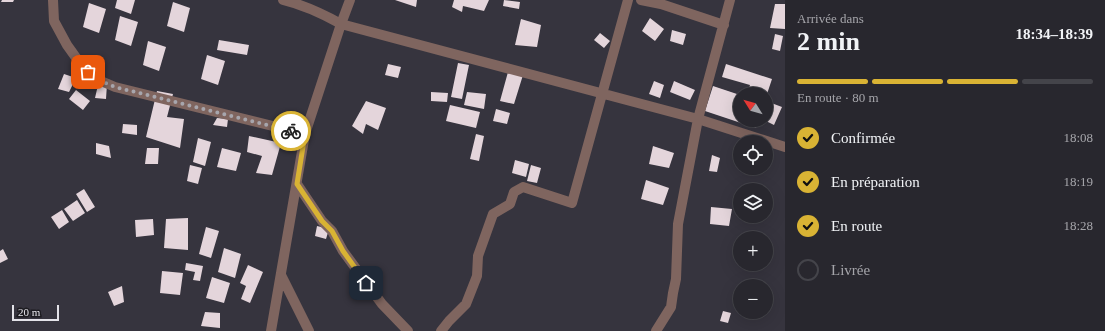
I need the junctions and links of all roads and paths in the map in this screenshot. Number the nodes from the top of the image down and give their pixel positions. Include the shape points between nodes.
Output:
1 (53, 0) edge
2 (283, 0) edge
3 (350, 0) edge
4 (628, 0) edge
5 (641, 0) edge
6 (730, 0) edge
7 (341, 24) junction
8 (724, 25) junction
9 (602, 93) junction
10 (698, 119) junction
11 (305, 134) junction
12 (785, 147) edge
13 (297, 184) junction
14 (281, 275) junction
15 (271, 331) edge
16 (309, 331) edge
17 (408, 331) edge
18 (441, 331) edge
19 (656, 331) edge

1 - 11 street via 54,21 67,45 94,78 115,87
2 - 7 street via 294,2
3 - 7 street
4 - 9 street
5 - 8 street
6 - 8 street
7 - 9 street
7 - 11 street
8 - 10 street
9 - 10 street
9 - 18 street via 572,203 523,187 514,192 510,204 493,214 478,256 477,276 466,304
10 - 12 street
10 - 19 street via 678,224 676,279 671,307
11 - 13 street
13 - 14 street
13 - 17 street via 382,304
14 - 15 street
14 - 16 street

